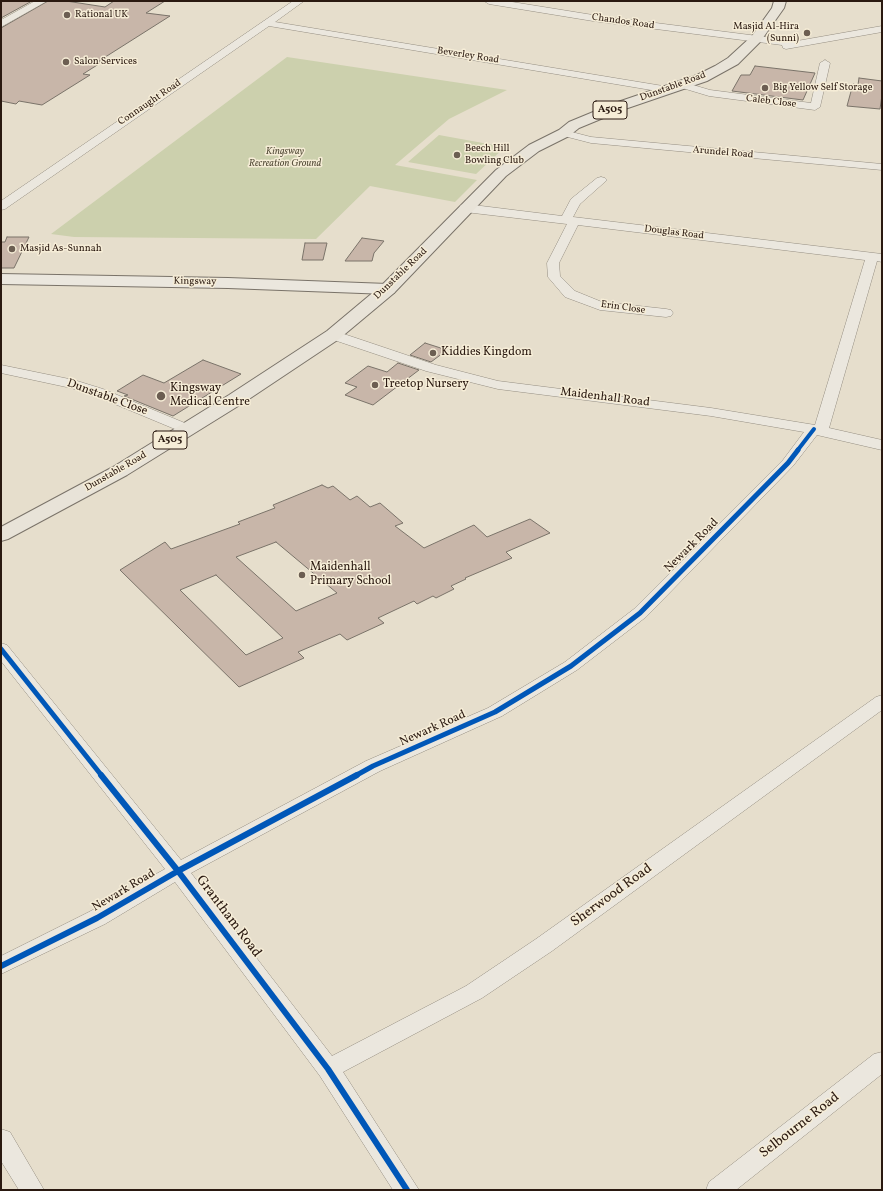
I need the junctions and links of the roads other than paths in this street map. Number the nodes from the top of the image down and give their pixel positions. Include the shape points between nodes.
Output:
1 (42, 1) edge
2 (299, 1) edge
3 (489, 1) edge
4 (780, 1) edge
5 (266, 23) junction
6 (1, 24) edge
7 (882, 29) edge
8 (753, 43) junction
9 (825, 63) dead end
10 (683, 85) junction
11 (669, 90) junction
12 (564, 132) junction
13 (882, 167) edge
14 (600, 180) dead end
15 (1, 206) edge
16 (465, 208) junction
17 (570, 221) junction
18 (877, 258) edge
19 (1, 279) edge
20 (388, 289) junction
21 (666, 314) dead end
22 (333, 335) junction
23 (1, 369) edge
24 (187, 429) junction
25 (818, 430) junction
26 (882, 445) edge
27 (1, 534) edge
28 (1, 649) edge
29 (882, 701) edge
30 (178, 871) junction
31 (1, 966) edge
32 (882, 1061) edge
33 (328, 1069) junction
34 (1, 1139) edge
35 (32, 1190) edge
36 (406, 1190) edge
37 (718, 1190) edge

1 - 6 street
2 - 5 street, Connaught Road
3 - 8 street, Chandos Road
4 - 8 main road, Dunstable Road / A505 via 778,8
5 - 11 street, Beverley Road
5 - 15 street, Connaught Road
7 - 8 street, Chandos Road via 783,47
8 - 10 main road, Dunstable Road / A505 via 720,69
9 - 10 street, Caleb Close via 816,107 736,98
10 - 11 main road, Dunstable Road / A505
11 - 12 main road, Dunstable Road / A505 via 620,106 574,125
12 - 13 street, Arundel Road via 591,140
12 - 16 main road, Dunstable Road / A505 via 534,148 502,173
14 - 17 street, Erin Close via 575,202
16 - 17 street, Douglas Road
16 - 20 main road, Dunstable Road / A505
17 - 18 street, Douglas Road
17 - 21 street, Erin Close via 553,262 554,277 570,294 600,306
18 - 25 street, Newark Road
19 - 20 street, Kingsway
20 - 22 main road, Dunstable Road / A505
22 - 24 main road, Dunstable Road / A505
22 - 25 street, Maidenhall Road via 438,370 498,385 711,412
23 - 24 street, Dunstable Close via 74,384
24 - 27 main road, Dunstable Road / A505 via 120,471
25 - 26 street, Maidenhall Road
25 - 30 street, Newark Road via 640,613 571,666 495,712 373,766
28 - 30 street, Grantham Road
29 - 33 street, Sherwood Road via 563,931 474,992
30 - 31 street, Newark Road via 97,918
30 - 33 street, Grantham Road
32 - 37 street, Selbourne Road
33 - 36 street, Grantham Road
34 - 35 street

